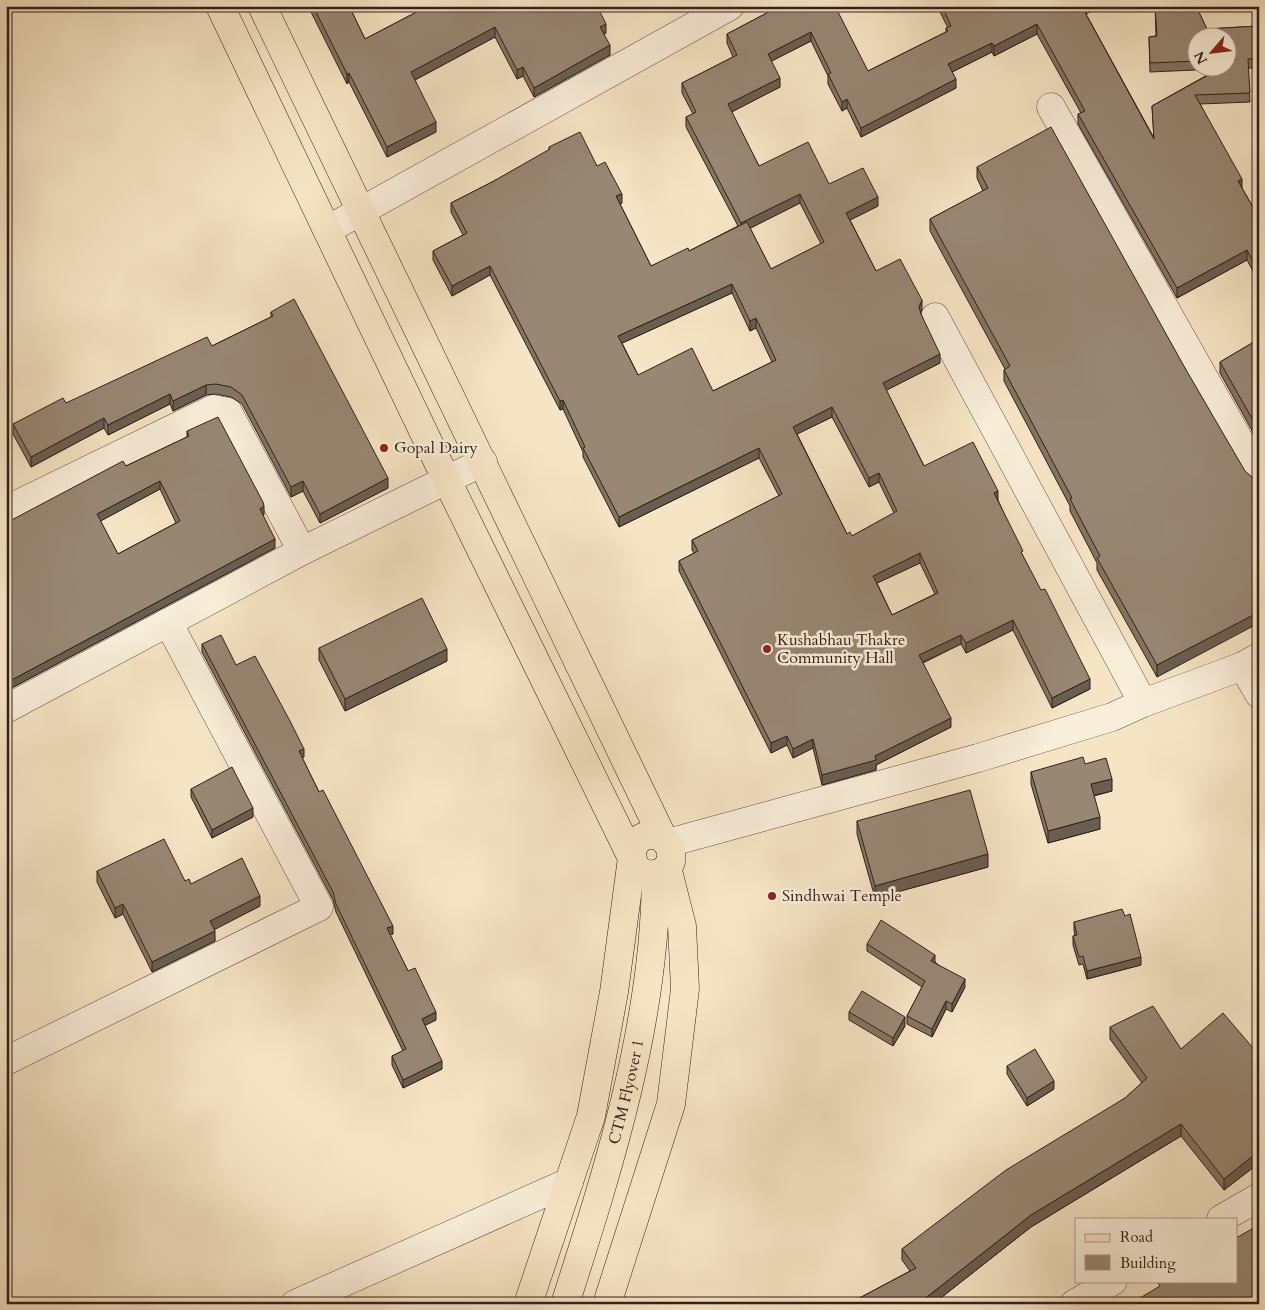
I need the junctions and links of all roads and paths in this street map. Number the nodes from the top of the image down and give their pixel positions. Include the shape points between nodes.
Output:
1 (220, 6) edge
2 (262, 6) edge
3 (730, 6) edge
4 (1051, 107) dead end
5 (362, 212) junction
6 (327, 230) junction
7 (935, 317) dead end
8 (482, 462) junction
9 (1259, 475) edge
10 (447, 481) junction
11 (6, 510) edge
12 (302, 551) junction
13 (168, 622) junction
14 (1251, 662) edge
15 (1259, 694) edge
16 (1142, 703) junction
17 (6, 709) edge
18 (603, 712) junction
19 (570, 730) junction
20 (664, 856) junction
21 (632, 858) junction
22 (6, 1061) edge
23 (569, 1182) junction
24 (1259, 1197) edge
25 (1223, 1218) edge
26 (1111, 1282) edge
27 (295, 1304) edge
28 (528, 1304) edge
29 (565, 1304) edge
30 (607, 1304) edge
31 (1074, 1304) edge

1 - 6 main road
2 - 5 main road
3 - 5 street
4 - 9 street
5 - 6 street
5 - 8 main road
6 - 10 main road
7 - 16 street
8 - 10 street
8 - 18 main road
10 - 12 street
10 - 19 main road
11 - 12 street via 213,409 228,412
12 - 13 street
13 - 17 street
13 - 22 street via 319,906
14 - 15 street
14 - 16 street
16 - 20 street via 1112,717
18 - 19 main road
18 - 20 main road
19 - 21 main road
20 - 21 main road via 644,873 638,870
20 - 21 main road via 650,834 634,845
20 - 29 main road, CTM Flyover 1 via 632,1073 611,1159
20 - 30 main road via 682,926 684,989 671,1104
21 - 23 main road via 614,992 591,1116
23 - 27 street
23 - 28 main road
24 - 25 street
26 - 31 street

